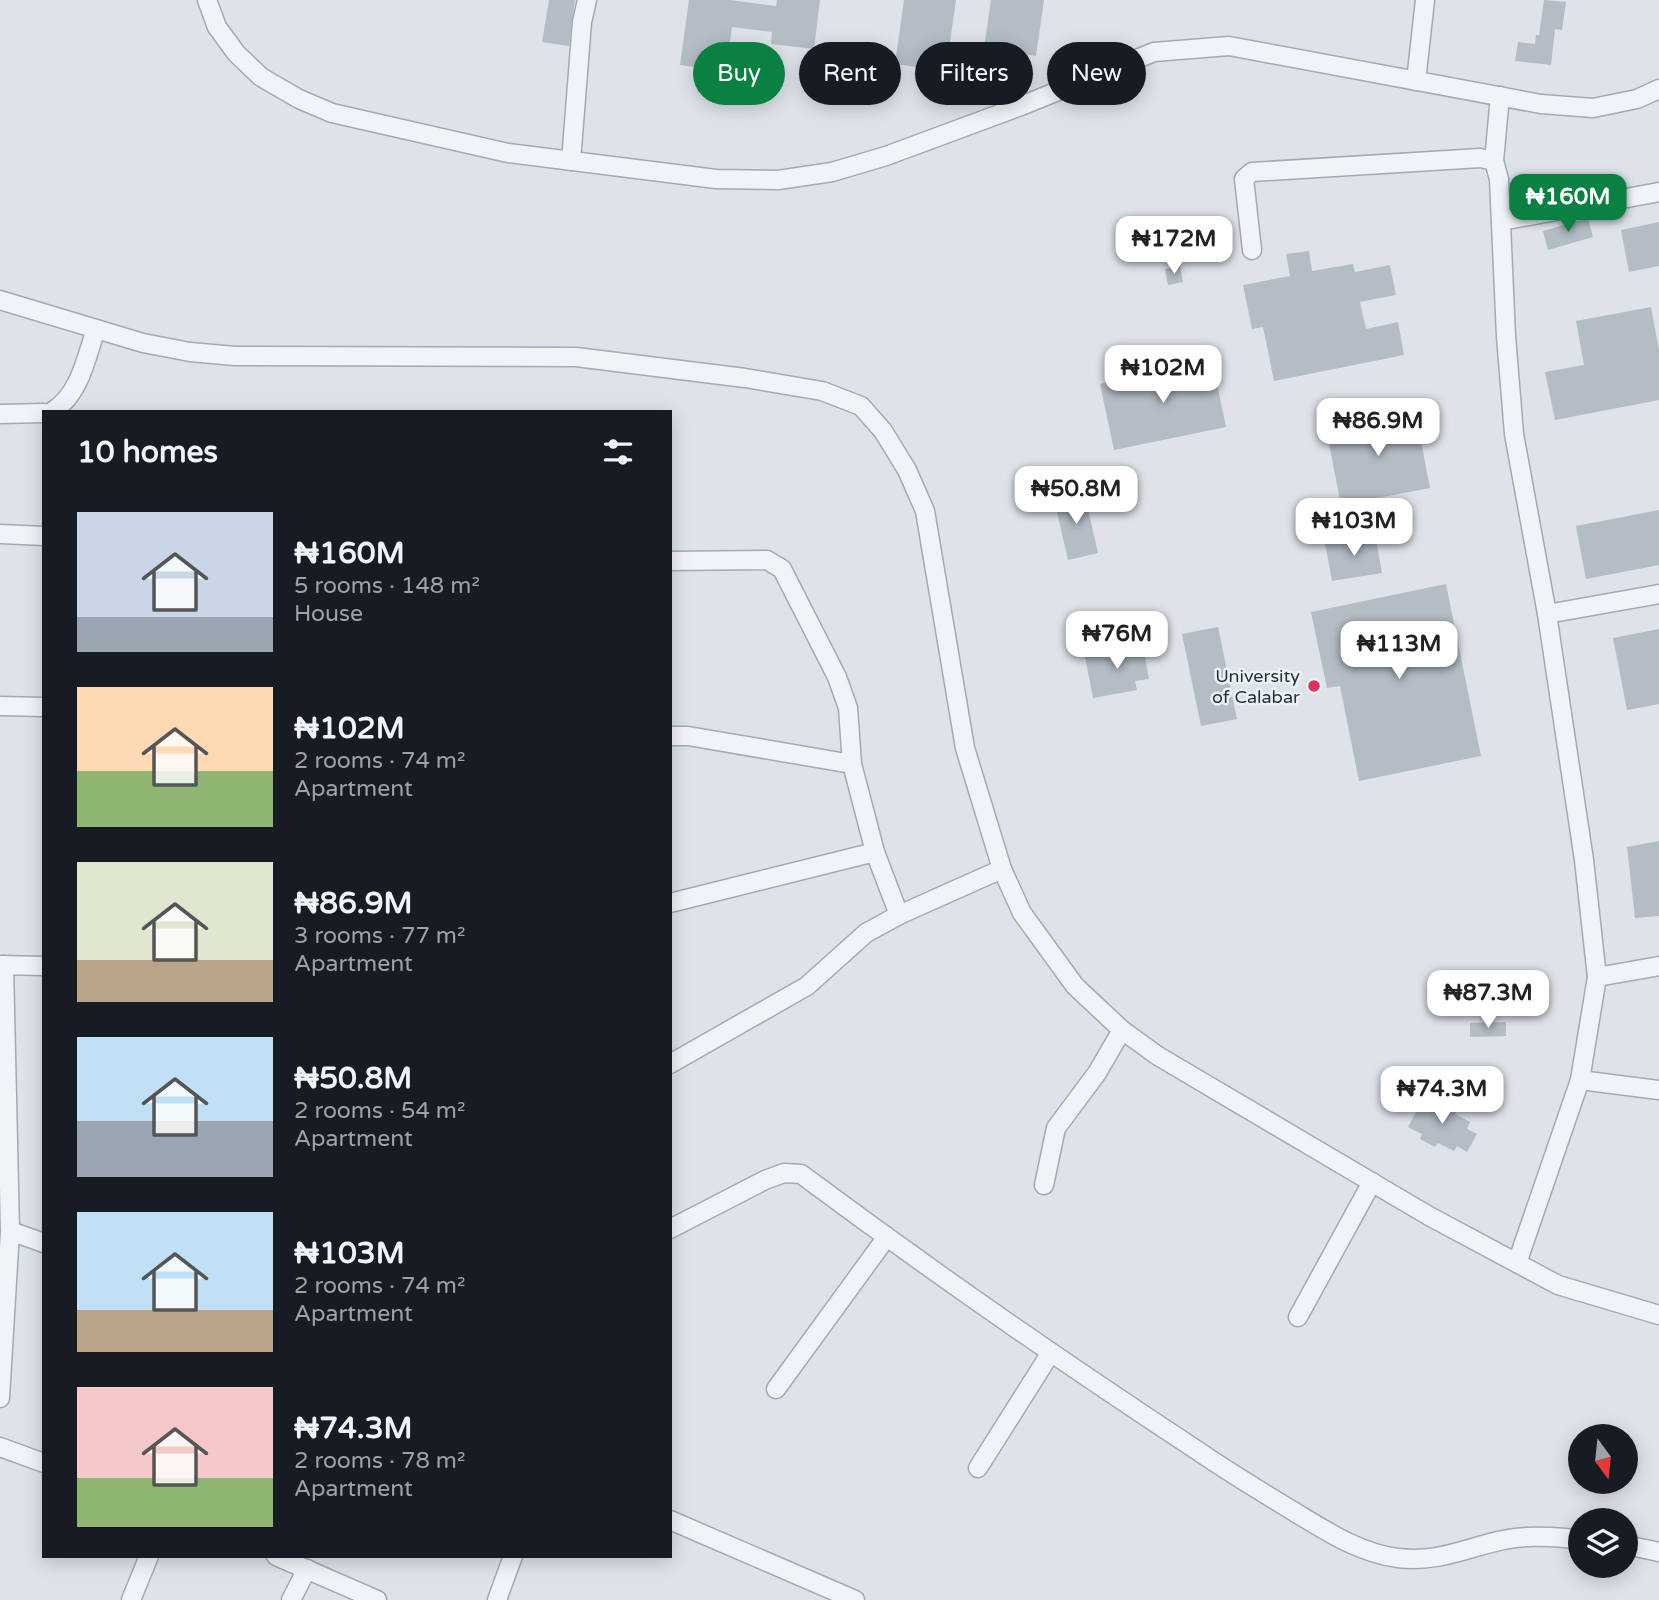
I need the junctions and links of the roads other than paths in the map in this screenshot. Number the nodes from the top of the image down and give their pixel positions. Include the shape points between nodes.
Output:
1 (207, 0) edge
2 (587, 0) edge
3 (1425, 0) edge
4 (1416, 81) junction
5 (1659, 89) edge
6 (1500, 96) junction
7 (571, 161) junction
8 (1494, 161) junction
9 (1659, 192) edge
10 (1501, 221) junction
11 (1252, 250) dead end
12 (0, 300) edge
13 (96, 329) junction
14 (55, 410) edge
15 (42, 413) edge
16 (0, 414) edge
17 (0, 534) edge
18 (42, 536) edge
19 (672, 561) edge
20 (1659, 594) edge
21 (1547, 614) junction
22 (0, 706) edge
23 (42, 708) edge
24 (672, 736) edge
25 (852, 764) junction
26 (874, 852) junction
27 (1002, 869) junction
28 (672, 902) edge
29 (899, 915) junction
30 (2, 965) edge
31 (42, 966) edge
32 (1659, 966) edge
33 (1597, 977) junction
34 (1122, 1030) junction
35 (672, 1063) edge
36 (1580, 1080) junction
37 (1659, 1090) edge
38 (1372, 1182) junction
39 (1044, 1185) dead end
40 (672, 1228) edge
41 (10, 1231) junction
42 (886, 1238) junction
43 (42, 1242) edge
44 (1517, 1263) junction
45 (1659, 1315) edge
46 (1298, 1317) dead end
47 (1050, 1354) junction
48 (776, 1389) dead end
49 (0, 1398) edge
50 (0, 1447) edge
51 (42, 1462) edge
52 (978, 1468) dead end
53 (672, 1521) edge
54 (1568, 1538) edge
55 (1638, 1548) edge
56 (1659, 1552) edge
57 (148, 1558) edge
58 (281, 1558) edge
59 (512, 1558) edge
60 (307, 1569) junction
61 (131, 1600) edge
62 (291, 1600) edge
63 (377, 1600) edge
64 (497, 1600) edge
65 (855, 1600) edge

1 - 7 street via 217,27 236,52 261,77 299,99 332,113 508,153
2 - 7 street
3 - 4 street
4 - 6 street
4 - 7 street via 1230,47 1190,48 1154,52 1021,106 832,172 778,180 716,179
5 - 6 street via 1637,99 1593,108
6 - 8 street
8 - 10 street
8 - 11 street via 1480,158 1252,172 1244,179
9 - 10 street
10 - 21 street via 1514,434
12 - 13 street
13 - 14 street via 75,387
13 - 27 street via 190,352 235,356 576,358 822,390 861,405 907,470 925,511 965,748
15 - 16 street
17 - 18 street
19 - 25 street via 767,560 782,569 837,677 848,708
20 - 21 street
21 - 33 street
22 - 23 street
24 - 25 street
25 - 26 street
26 - 28 street
26 - 29 street
27 - 29 street
27 - 34 street via 1022,913 1047,950 1075,986
29 - 35 street via 866,933 807,986
30 - 31 street
30 - 41 street
32 - 33 street
33 - 36 street
34 - 38 street via 1158,1056
34 - 39 street via 1056,1128
36 - 37 street
36 - 44 street
38 - 44 street
38 - 46 street
40 - 42 street via 785,1173 801,1174
41 - 43 street
41 - 49 street
42 - 47 street
42 - 48 street
44 - 45 street via 1558,1284
47 - 52 street
47 - 54 street via 1240,1479 1344,1542 1372,1552 1427,1559 1527,1536
50 - 51 street
53 - 65 street
55 - 56 street
57 - 61 street
58 - 60 street
59 - 64 street
60 - 62 street
60 - 63 street

